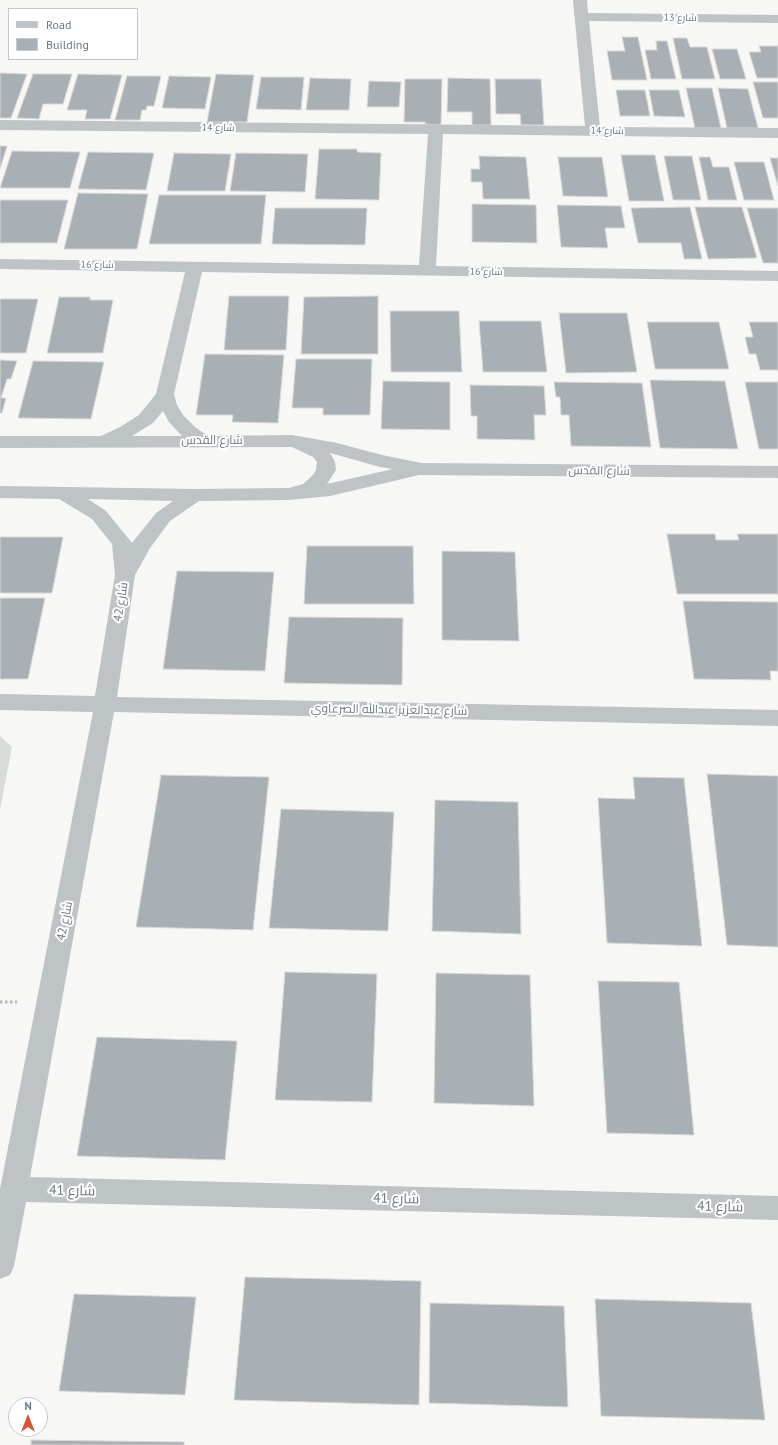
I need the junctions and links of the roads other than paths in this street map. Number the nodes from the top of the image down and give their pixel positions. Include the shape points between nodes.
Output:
1 (580, 0) edge
2 (582, 17) junction
3 (778, 20) edge
4 (0, 125) edge
5 (436, 130) junction
6 (593, 131) junction
7 (778, 133) edge
8 (0, 264) edge
9 (195, 267) junction
10 (427, 271) junction
11 (778, 276) edge
12 (165, 394) junction
13 (203, 441) junction
14 (292, 441) junction
15 (102, 442) junction
16 (4, 443) edge
17 (421, 469) junction
18 (778, 472) edge
19 (0, 492) edge
20 (65, 494) junction
21 (288, 494) junction
22 (195, 495) junction
23 (125, 575) junction
24 (0, 702) edge
25 (106, 704) junction
26 (778, 718) edge
27 (14, 1189) junction
28 (778, 1208) edge
29 (0, 1266) edge

1 - 2 street
2 - 3 street, شارع 13
2 - 6 street
4 - 5 street, شارع 14
5 - 6 street, شارع 14
5 - 10 street
6 - 7 street, شارع 14
8 - 9 street, شارع 16
9 - 10 street, شارع 16
9 - 12 street
10 - 11 street, شارع 16
12 - 13 street via 176,418 188,431
12 - 15 street via 146,419
13 - 14 street, شارع القدس
13 - 15 street, شارع القدس
14 - 17 street, شارع القدس
14 - 21 street via 320,453 326,462 326,470 321,479 310,488
15 - 16 street, شارع القدس
17 - 18 street, شارع القدس
17 - 21 street, شارع القدس via 330,490
19 - 20 street, شارع القدس
20 - 22 street, شارع القدس
20 - 23 street, شارع 42 via 99,515 122,543
21 - 22 street, شارع القدس
22 - 23 street, شارع 42 via 163,517 141,544
23 - 25 street, شارع 42
24 - 25 street, شارع عبدالعزيز عبدالله الصرعاوي
25 - 26 street, شارع عبدالعزيز عبدالله الصرعاوي
25 - 27 street, شارع 42
27 - 28 street, شارع 41
27 - 29 street, شارع 42

